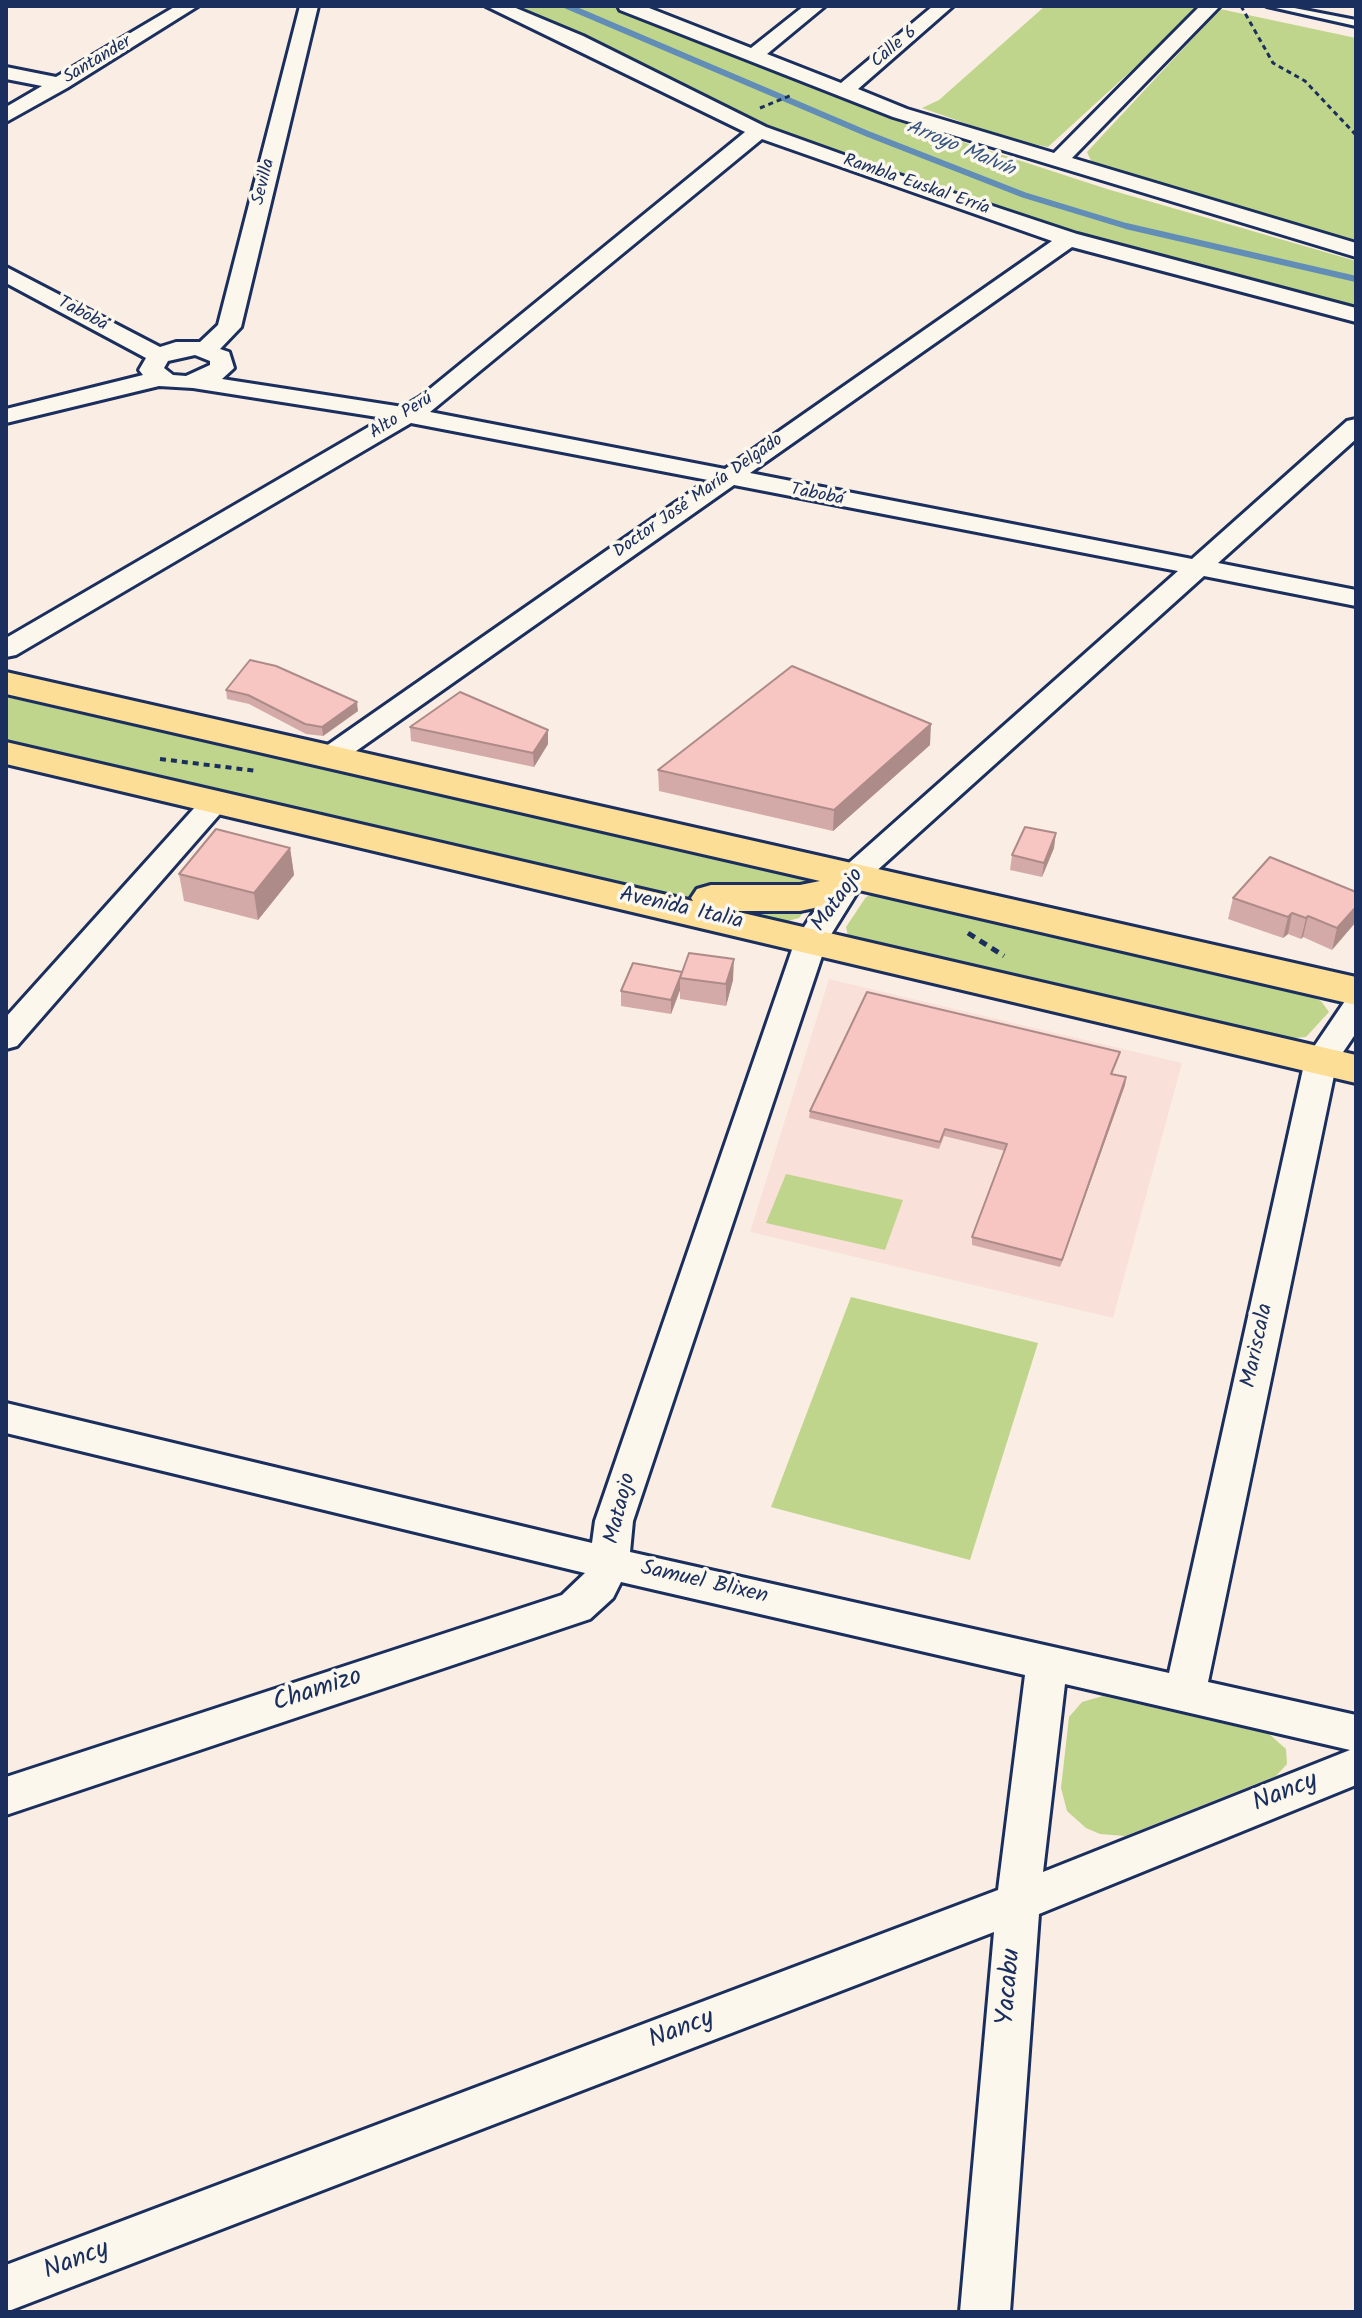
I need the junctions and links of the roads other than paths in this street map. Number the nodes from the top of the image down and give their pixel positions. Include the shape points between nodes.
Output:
1 (189, 6) edge
2 (309, 6) edge
3 (495, 6) edge
4 (627, 6) edge
5 (816, 6) edge
6 (944, 6) edge
7 (1211, 6) edge
8 (1271, 6) edge
9 (666, 12) edge
10 (1356, 23) edge
11 (754, 55) junction
12 (6, 73) edge
13 (60, 84) junction
14 (845, 90) junction
15 (6, 116) edge
16 (759, 120) junction
17 (1057, 162) junction
18 (1069, 239) junction
19 (1356, 250) edge
20 (6, 274) edge
21 (1356, 315) edge
22 (215, 356) junction
23 (159, 367) junction
24 (196, 382) junction
25 (278, 393) junction
26 (409, 415) junction
27 (6, 416) edge
28 (1356, 426) edge
29 (725, 478) junction
30 (1196, 566) junction
31 (1356, 598) edge
32 (6, 649) edge
33 (6, 683) edge
34 (6, 753) edge
35 (329, 757) junction
36 (216, 801) junction
37 (488, 865) junction
38 (852, 877) junction
39 (811, 941) junction
40 (1356, 991) edge
41 (1356, 1009) edge
42 (6, 1038) edge
43 (1338, 1064) edge
44 (6, 1418) edge
45 (609, 1563) junction
46 (1047, 1664) junction
47 (1185, 1693) junction
48 (1356, 1733) edge
49 (1356, 1766) edge
50 (6, 1796) edge
51 (1018, 1902) junction
52 (6, 2289) edge
53 (985, 2312) edge

1 - 13 street, Santander
2 - 22 street, Sevilla via 229,327
3 - 16 street, Rambla Euskal Erría
4 - 9 street
5 - 11 street
6 - 14 street, Calle 6
7 - 17 street
8 - 10 lane
9 - 11 street
11 - 14 street
12 - 13 street
13 - 15 street, Santander
14 - 17 street via 900,113
16 - 18 street, Rambla Euskal Erría
16 - 26 street, Alto Perú
17 - 19 street
18 - 21 street, Rambla Euskal Erría
18 - 29 street, Doctor José María Delgado
20 - 23 street, Tabobá
22 - 23 street via 186,348
22 - 24 street via 216,374
22 - 25 street, Tabobá via 236,374
23 - 24 street, Tabobá via 176,382
23 - 27 street via 127,389
24 - 25 street, Tabobá
25 - 26 street, Tabobá
26 - 29 street, Tabobá
26 - 32 street, Alto Perú
28 - 30 street, Mataojo
29 - 30 street, Tabobá
29 - 35 street, Doctor José María Delgado
30 - 31 street, Tabobá
30 - 38 street, Mataojo
33 - 35 main road via 246,758
34 - 36 main road, Avenida Italia
35 - 38 main road
36 - 37 main road, Avenida Italia
36 - 42 street
37 - 38 main road via 562,865 703,897 747,900 829,893
37 - 39 main road, Avenida Italia
38 - 39 street, Mataojo
38 - 40 main road
39 - 43 main road, Avenida Italia
39 - 45 street, Mataojo via 614,1521
41 - 43 street, Mariscala
43 - 47 street, Mariscala
44 - 45 street, Samuel Blixen
45 - 46 street, Samuel Blixen
45 - 50 street, Chamizo via 599,1586 576,1607
46 - 47 street, Samuel Blixen
46 - 51 street, Yacabu
47 - 48 street, Samuel Blixen
49 - 51 street, Nancy
51 - 52 street, Nancy
51 - 53 street, Yacabu

